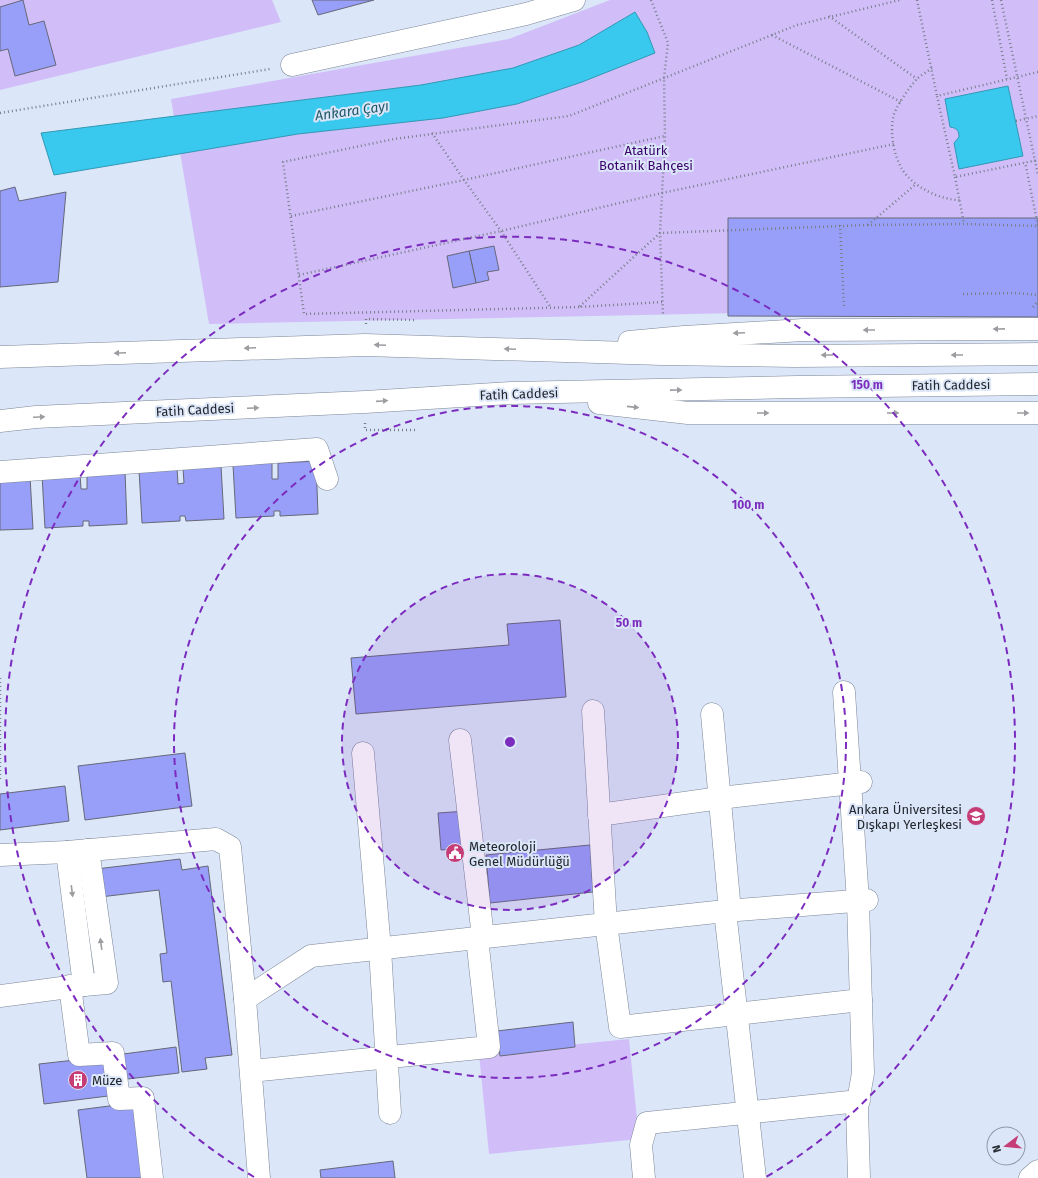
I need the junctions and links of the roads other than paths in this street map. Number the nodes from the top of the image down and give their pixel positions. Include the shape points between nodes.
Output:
1 (574, 0) edge
2 (292, 65) road end
3 (1038, 329) edge
4 (549, 350) junction
5 (1038, 354) edge
6 (0, 357) edge
7 (1038, 384) edge
8 (511, 393) junction
9 (1038, 413) edge
10 (0, 421) edge
11 (0, 472) edge
12 (327, 479) dead end
13 (844, 692) dead end
14 (593, 711) dead end
15 (712, 714) dead end
16 (460, 740) dead end
17 (363, 753) dead end
18 (855, 783) junction
19 (720, 798) junction
20 (600, 815) junction
21 (77, 851) junction
22 (0, 855) edge
23 (862, 900) junction
24 (728, 911) junction
25 (606, 924) junction
26 (480, 938) junction
27 (380, 948) junction
28 (77, 985) junction
29 (0, 996) edge
30 (245, 999) junction
31 (861, 1000) junction
32 (737, 1014) junction
33 (386, 1056) junction
34 (250, 1071) junction
35 (859, 1101) junction
36 (390, 1113) dead end
37 (748, 1113) junction
38 (1038, 1171) edge
39 (152, 1178) edge
40 (259, 1178) edge
41 (644, 1178) edge
42 (755, 1178) edge
43 (859, 1178) edge
44 (1030, 1178) edge

1 - 2 street via 526,14
3 -> 4 street via 803,330 678,337
5 -> 4 street via 794,356
4 -> 6 street via 366,345
8 -> 7 street, Fatih Caddesi
8 -> 9 street via 688,413
10 -> 8 street, Fatih Caddesi via 36,417
11 - 12 street via 317,449
13 - 18 street
14 - 20 street
15 - 19 street
16 - 26 street
17 - 27 street
18 - 19 street
18 - 23 street
19 - 20 street
19 - 24 street
20 - 25 street
21 - 22 street
21 -> 28 street
28 -> 21 street via 107,983
21 - 30 street via 216,839 230,848
23 - 24 street
23 - 31 street
24 - 25 street
24 - 32 street
25 - 26 street
25 - 32 street via 620,1026
26 - 27 street
26 - 33 street via 489,1046
27 - 30 street via 311,956
27 - 33 street
28 - 29 street
28 - 39 street via 79,1055 113,1053 119,1099 143,1098
30 - 34 street
31 - 32 street
31 - 35 street via 863,1073
32 - 37 street
33 - 34 street
33 - 36 street
34 - 40 street
35 - 37 street
35 - 43 street
37 - 41 street via 647,1123 642,1145
37 - 42 street
38 - 44 street

